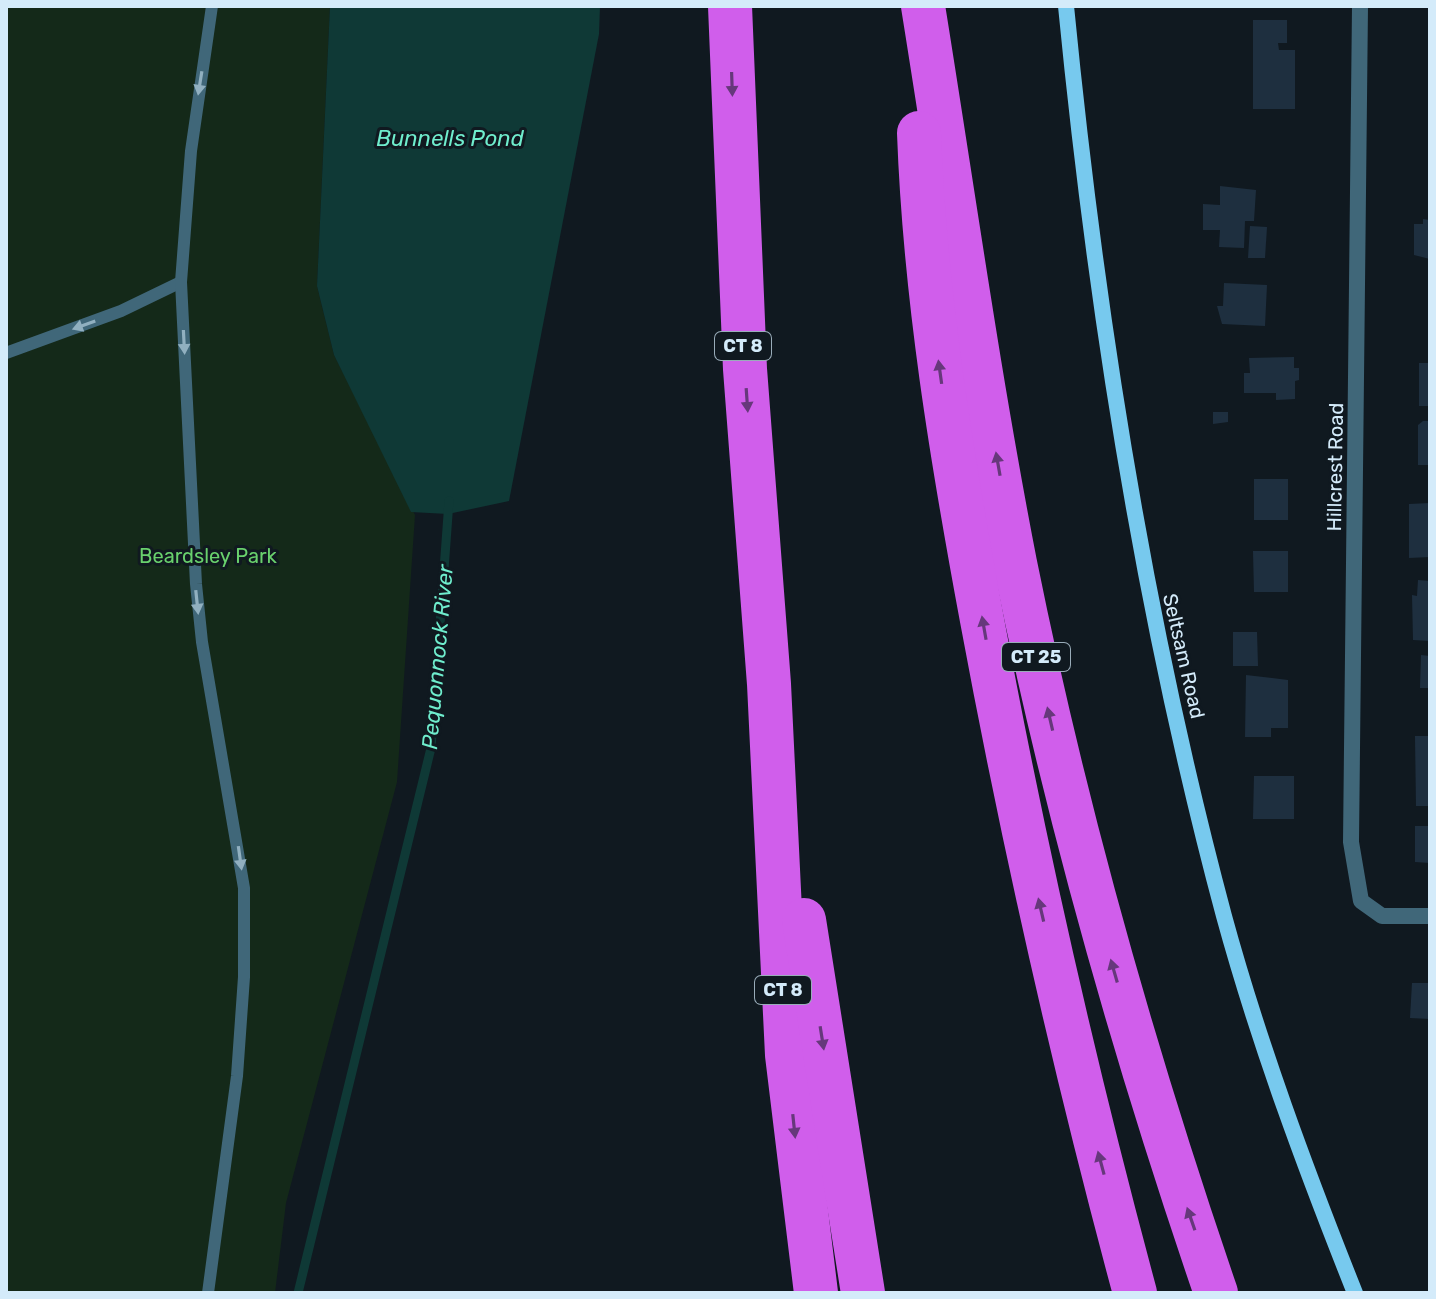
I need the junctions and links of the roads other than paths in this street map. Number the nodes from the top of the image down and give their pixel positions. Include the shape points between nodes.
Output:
1 (212, 6) edge
2 (730, 6) edge
3 (914, 6) edge
4 (923, 6) edge
5 (1066, 6) edge
6 (1360, 6) edge
7 (181, 282) junction
8 (6, 353) edge
9 (769, 684) junction
10 (1430, 916) edge
11 (208, 1293) edge
12 (816, 1293) edge
13 (863, 1293) edge
14 (1135, 1293) edge
15 (1216, 1293) edge
16 (1355, 1293) edge

1 -> 7 lane via 191,151
2 -> 9 highway, CT 8 via 745,369
14 -> 3 highway via 1034,878 973,569 928,274
15 -> 4 highway, CT 25 via 1135,1044 1048,713 997,464
5 - 16 main road, Seltsam Road via 1085,200 1144,571 1224,917 1301,1160
6 - 10 street, Hillcrest Road via 1351,842 1361,901 1382,916
7 -> 8 lane via 121,311
7 -> 11 lane via 202,642 244,888 237,1076
9 -> 12 highway, CT 8 via 787,1055
9 -> 13 highway

